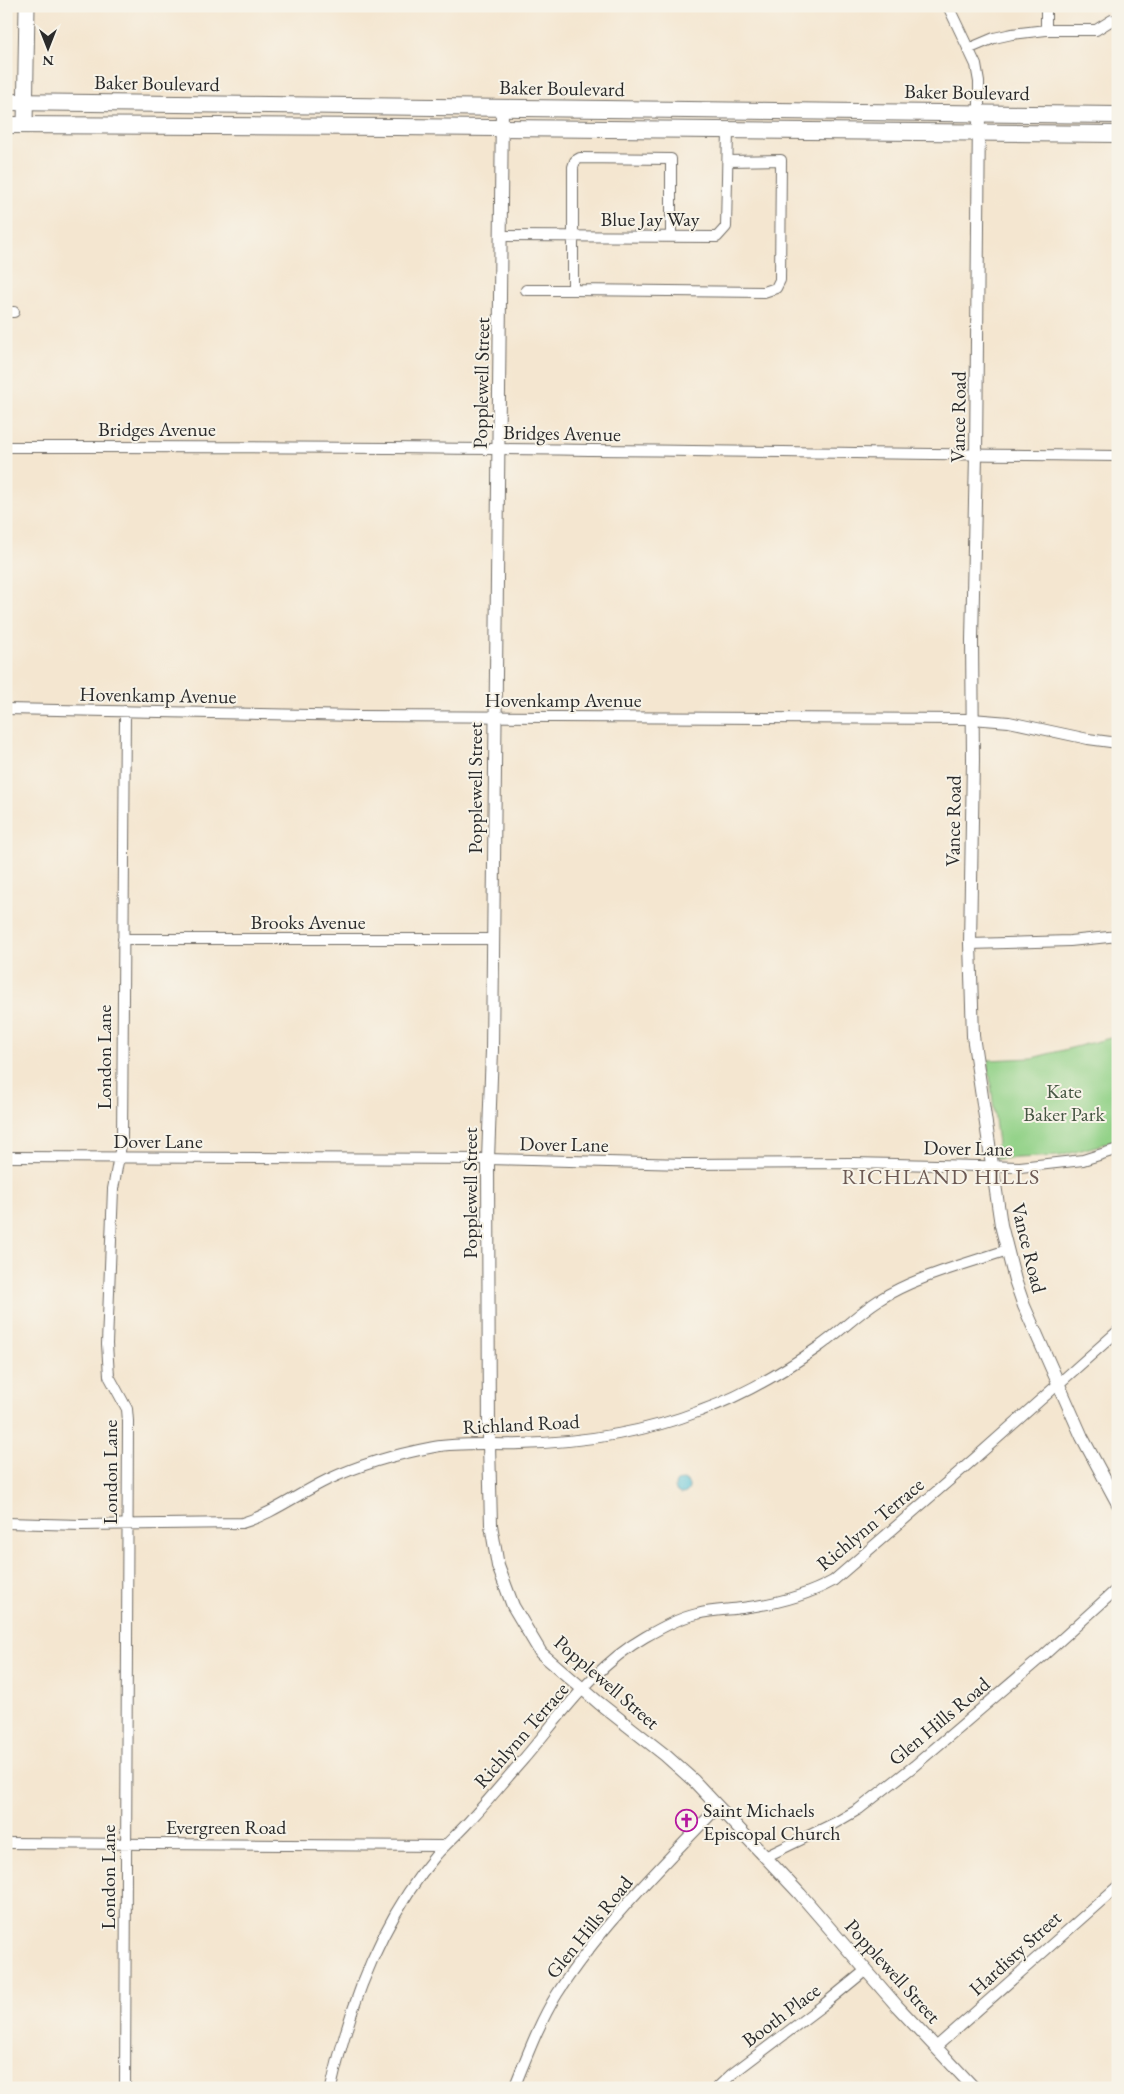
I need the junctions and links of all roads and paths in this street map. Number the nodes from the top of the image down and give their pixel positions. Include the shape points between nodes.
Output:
1 (27, 6) edge
2 (948, 6) edge
3 (1046, 6) edge
4 (1112, 20) dead end
5 (1046, 30) junction
6 (968, 49) junction
7 (6, 102) edge
8 (26, 102) junction
9 (502, 108) junction
10 (979, 113) junction
11 (1118, 115) edge
12 (6, 125) edge
13 (25, 125) junction
14 (502, 127) junction
15 (728, 130) junction
16 (979, 132) junction
17 (1118, 134) edge
18 (728, 160) junction
19 (502, 236) junction
20 (573, 236) junction
21 (671, 236) junction
22 (526, 290) dead end
23 (573, 290) junction
24 (6, 447) edge
25 (499, 450) junction
26 (976, 455) junction
27 (1118, 456) edge
28 (6, 709) edge
29 (125, 712) junction
30 (494, 717) junction
31 (972, 719) junction
32 (1118, 743) edge
33 (1118, 936) edge
34 (123, 939) junction
35 (493, 939) junction
36 (970, 944) junction
37 (1118, 1148) edge
38 (6, 1156) edge
39 (118, 1158) junction
40 (488, 1159) junction
41 (992, 1167) junction
42 (1007, 1250) junction
43 (1118, 1331) edge
44 (1058, 1384) junction
45 (489, 1444) junction
46 (1118, 1504) edge
47 (6, 1523) edge
48 (128, 1524) junction
49 (1118, 1588) edge
50 (584, 1689) junction
51 (718, 1807) junction
52 (6, 1843) edge
53 (126, 1844) junction
54 (445, 1846) junction
55 (766, 1857) junction
56 (1118, 1886) edge
57 (866, 1970) junction
58 (936, 2047) junction
59 (125, 2088) edge
60 (331, 2088) edge
61 (514, 2088) edge
62 (717, 2088) edge
63 (974, 2088) edge

1 - 8 main road
2 - 6 street
3 - 5 street
4 - 5 street via 1096,30
5 - 6 street via 994,38
6 - 10 street via 978,74
7 - 8 main road, Baker Boulevard
8 - 9 main road, Baker Boulevard
8 - 13 main road
9 - 10 main road, Baker Boulevard
9 - 14 street, Popplewell Street
10 - 11 main road, Baker Boulevard
10 - 16 street, Vance Road
12 - 13 main road, Baker Boulevard
13 - 14 main road, Baker Boulevard
14 - 15 main road, Baker Boulevard
14 - 19 street, Popplewell Street
15 - 16 main road, Baker Boulevard
15 - 18 street, Blue Jay Way
16 - 17 main road, Baker Boulevard
16 - 26 street, Vance Road
18 - 21 street, Blue Jay Way via 726,227 717,237
18 - 23 street via 781,160 780,280 776,288 764,292
19 - 20 street, Blue Jay Way
19 - 25 street, Popplewell Street
20 - 21 street, Blue Jay Way
20 - 21 street via 573,167 580,158 670,160
20 - 23 street
22 - 23 street
24 - 25 street, Bridges Avenue via 292,446
25 - 26 street, Bridges Avenue
25 - 30 street, Popplewell Street
26 - 27 street, Bridges Avenue
26 - 31 street, Vance Road
28 - 29 street, Hovenkamp Avenue
29 - 30 street, Hovenkamp Avenue
29 - 34 street, London Lane
30 - 31 street, Hovenkamp Avenue
30 - 35 street, Popplewell Street
31 - 32 street, Hovenkamp Avenue via 1010,722
31 - 36 street, Vance Road
33 - 36 street
34 - 35 street, Brooks Avenue
34 - 39 street, London Lane via 122,1140
35 - 40 street, Popplewell Street
36 - 41 street, Vance Road via 973,1036
37 - 41 street, Dover Lane via 1083,1160
38 - 39 street, Dover Lane
39 - 40 street, Dover Lane
39 - 48 street, London Lane via 112,1189 107,1344 109,1376 126,1409 128,1422
40 - 41 street, Dover Lane via 685,1164 853,1162
40 - 45 street, Popplewell Street
41 - 42 street, Vance Road
42 - 44 street, Vance Road via 1024,1306
42 - 45 street, Richland Road via 893,1292 818,1348 753,1389 698,1412 602,1437 556,1443
43 - 44 street, Richlynn Terrace
44 - 46 street, Vance Road
44 - 50 street, Richlynn Terrace via 833,1581 781,1602 712,1610 681,1619 644,1638 612,1661
45 - 48 street, Richland Road via 436,1447 370,1463 327,1480 242,1523
45 - 50 street, Popplewell Street via 491,1525 498,1566 513,1606 541,1653
47 - 48 street, Richland Road
48 - 53 street, London Lane
49 - 55 street, Glen Hills Road via 1036,1663 867,1803 835,1823
50 - 51 street, Popplewell Street via 665,1755
50 - 54 street, Richlynn Terrace
51 - 55 street, Popplewell Street
51 - 61 street, Glen Hills Road via 586,1952 556,1995
52 - 53 street, Evergreen Road
53 - 54 street, Evergreen Road
53 - 59 street, London Lane
54 - 60 street, Richlynn Terrace via 413,1887 378,1945 339,2052
55 - 57 street, Popplewell Street
56 - 58 street, Hardisty Street
57 - 58 street, Popplewell Street
57 - 62 street, Booth Place
58 - 63 street, Popplewell Street

